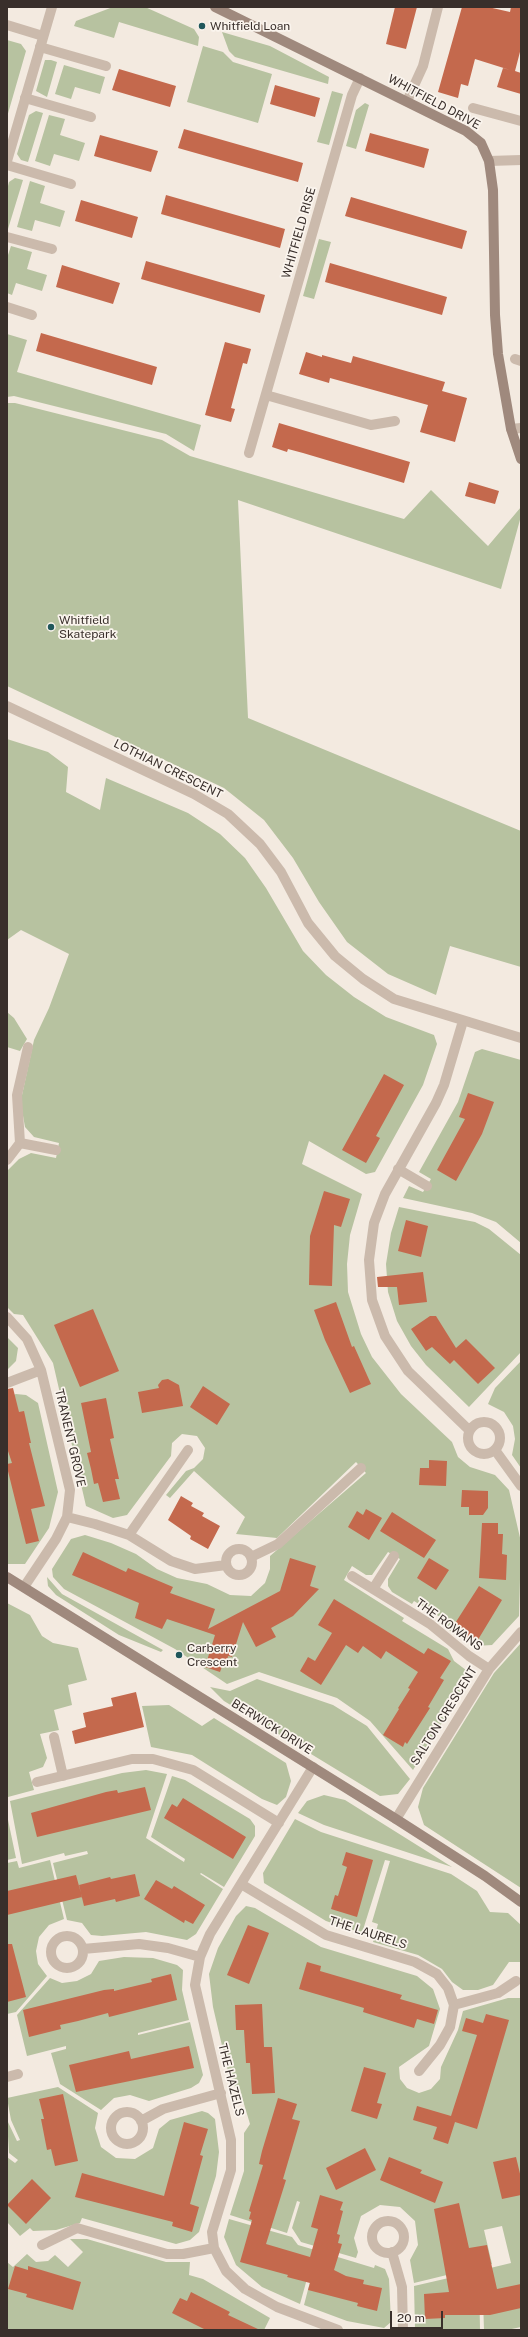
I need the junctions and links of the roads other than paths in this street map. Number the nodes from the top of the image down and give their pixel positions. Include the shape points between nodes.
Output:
1 (52, 7) edge
2 (215, 7) edge
3 (438, 7) edge
4 (7, 25) edge
5 (43, 36) junction
6 (40, 47) junction
7 (106, 66) dead end
8 (360, 78) junction
9 (25, 98) junction
10 (407, 101) junction
11 (473, 108) dead end
12 (91, 117) dead end
13 (521, 121) edge
14 (521, 160) edge
15 (7, 161) edge
16 (489, 161) junction
17 (7, 165) edge
18 (71, 184) dead end
19 (7, 237) edge
20 (52, 249) dead end
21 (7, 307) edge
22 (32, 315) dead end
23 (266, 395) junction
24 (395, 421) dead end
25 (516, 429) edge
26 (249, 453) dead end
27 (521, 459) edge
28 (7, 706) edge
29 (463, 1021) junction
30 (521, 1038) edge
31 (28, 1046) dead end
32 (20, 1143) junction
33 (56, 1150) dead end
34 (7, 1160) edge
35 (398, 1170) junction
36 (427, 1186) dead end
37 (7, 1317) edge
38 (41, 1370) junction
39 (7, 1383) edge
40 (470, 1430) junction
41 (188, 1450) dead end
42 (495, 1450) junction
43 (361, 1468) dead end
44 (521, 1486) edge
45 (67, 1517) junction
46 (129, 1535) junction
47 (394, 1556) dead end
48 (251, 1557) junction
49 (226, 1565) junction
50 (352, 1576) dead end
51 (7, 1577) edge
52 (24, 1588) junction
53 (373, 1589) junction
54 (521, 1632) edge
55 (489, 1669) junction
56 (54, 1737) dead end
57 (313, 1767) junction
58 (64, 1776) junction
59 (38, 1782) dead end
60 (396, 1819) junction
61 (279, 1822) junction
62 (241, 1884) junction
63 (521, 1902) edge
64 (84, 1950) dead end
65 (200, 1957) junction
66 (516, 1981) dead end
67 (454, 2005) junction
68 (419, 2071) dead end
69 (18, 2074) dead end
70 (7, 2077) edge
71 (221, 2093) junction
72 (141, 2121) dead end
73 (42, 2245) dead end
74 (214, 2248) junction
75 (392, 2252) dead end
76 (338, 2330) edge
77 (403, 2330) edge

1 - 5 street
2 - 8 street, WHITFIELD DRIVE
3 - 10 street via 423,66
4 - 5 street
5 - 6 street
6 - 7 street
6 - 9 street
8 - 10 street, WHITFIELD DRIVE
8 - 23 street, WHITFIELD RISE via 352,95
9 - 12 street
9 - 15 street
10 - 16 street, WHITFIELD DRIVE via 475,137 481,143
11 - 13 street
14 - 16 street
16 - 25 street, WHITFIELD DRIVE via 493,190 498,354
17 - 18 street
19 - 20 street
21 - 22 street
23 - 24 street via 371,424
23 - 26 street, WHITFIELD RISE
25 - 27 street, WHITFIELD DRIVE
28 - 29 street, LOTHIAN CRESCENT via 194,794 228,814 260,844 281,872 308,923 335,956 363,979 394,999
29 - 30 street, LOTHIAN CRESCENT
29 - 35 street via 444,1086
31 - 32 street via 17,1095
32 - 33 street
32 - 34 street
35 - 36 street
35 - 40 street via 374,1223 369,1260 372,1300 385,1336 408,1371
37 - 38 street, TRANENT GROVE via 26,1339
38 - 39 street
38 - 45 street, TRANENT GROVE via 70,1490
40 - 42 street via 468,1442 474,1451 485,1454
40 - 42 street via 484,1421 494,1425 501,1440
41 - 46 street
42 - 44 street
43 - 48 street via 278,1544
45 - 46 street
45 - 52 street, TRANENT GROVE
46 - 49 street via 171,1561 195,1569
47 - 53 street
48 - 49 street via 244,1550 235,1550 227,1556
48 - 49 street via 253,1561 250,1571 241,1575 232,1573
50 - 53 street, THE ROWANS
51 - 52 street, BERWICK DRIVE
52 - 57 street, BERWICK DRIVE
53 - 55 street, THE ROWANS via 430,1624
54 - 55 street, SALTON CRESCENT
55 - 60 street, SALTON CRESCENT
56 - 58 street
57 - 60 street, BERWICK DRIVE
57 - 61 street, THE HAZELS
58 - 59 street
58 - 61 street via 132,1759 174,1763 194,1770
60 - 63 street, BERWICK DRIVE
61 - 62 street, THE HAZELS
62 - 65 street, THE HAZELS via 210,1934
62 - 67 street, THE LAURELS via 326,1935 415,1962 437,1974 448,1988
64 - 65 street via 139,1944 168,1948
65 - 71 street, THE HAZELS via 195,1984
66 - 67 street via 498,1994
67 - 68 street via 450,2027 440,2045
69 - 70 street
71 - 72 street via 163,2109
71 - 74 street, THE HAZELS via 232,2140 231,2170 212,2232
73 - 74 street via 78,2228 167,2254 183,2254
74 - 76 street via 226,2271 245,2289 277,2307
75 - 77 street via 402,2287

